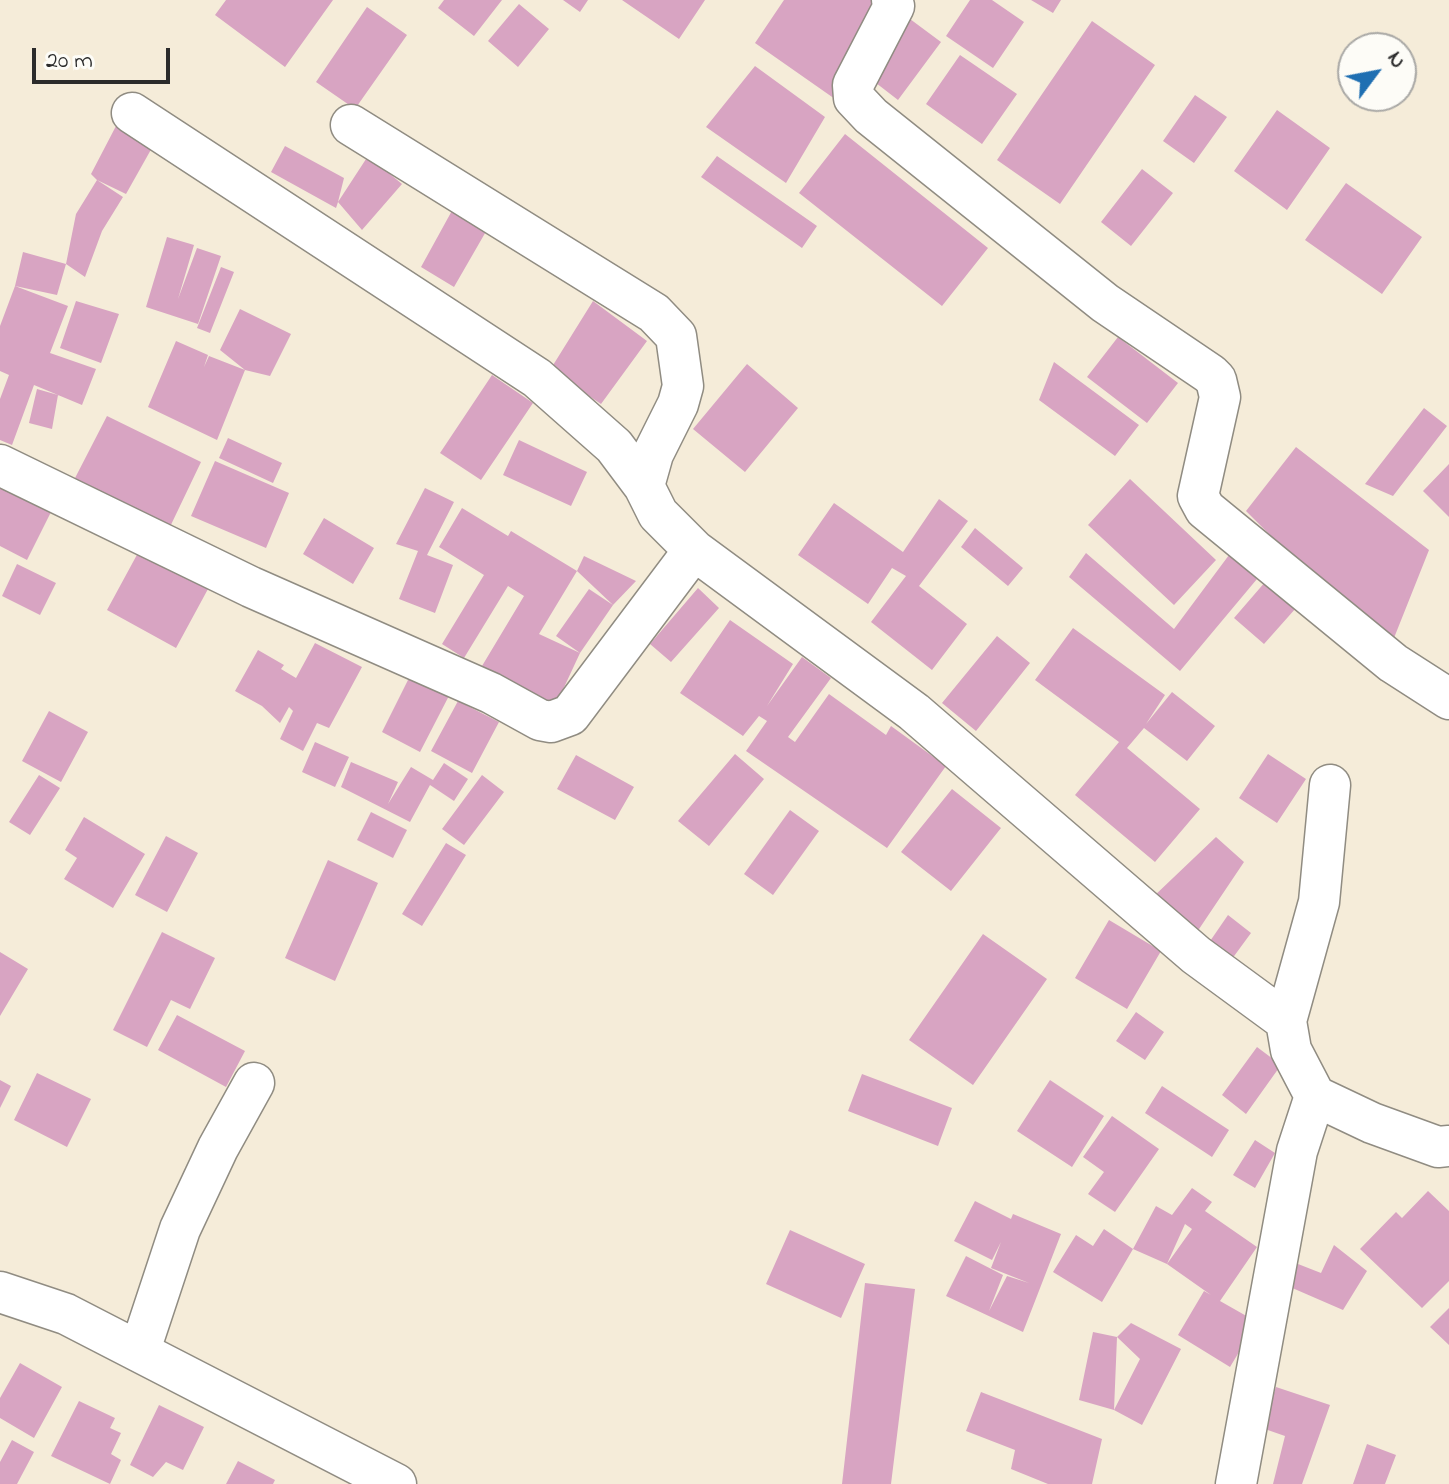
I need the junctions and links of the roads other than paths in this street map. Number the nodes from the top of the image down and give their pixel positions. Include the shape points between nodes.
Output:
1 (892, 0) edge
2 (132, 113) dead end
3 (351, 125) dead end
4 (0, 465) edge
5 (644, 486) junction
6 (694, 550) junction
7 (1449, 699) edge
8 (1330, 785) dead end
9 (1286, 1021) junction
10 (254, 1083) dead end
11 (1315, 1096) junction
12 (1445, 1150) edge
13 (0, 1292) edge
14 (140, 1350) junction
15 (391, 1483) edge
16 (1236, 1484) edge

1 - 7 street via 894,6 853,85 854,98 1105,303 1216,380 1220,397 1198,496 1205,509 1393,663
2 - 5 street via 537,378 614,446
3 - 5 street via 654,313 676,336 683,386
4 - 6 street via 251,587 551,722 570,715
5 - 6 street via 658,514
6 - 9 street via 914,712 1196,955
8 - 9 street via 1319,902
9 - 11 street via 1291,1050
10 - 14 street via 180,1229
11 - 12 street
11 - 16 street via 1297,1151
13 - 14 street via 66,1314
14 - 15 street

